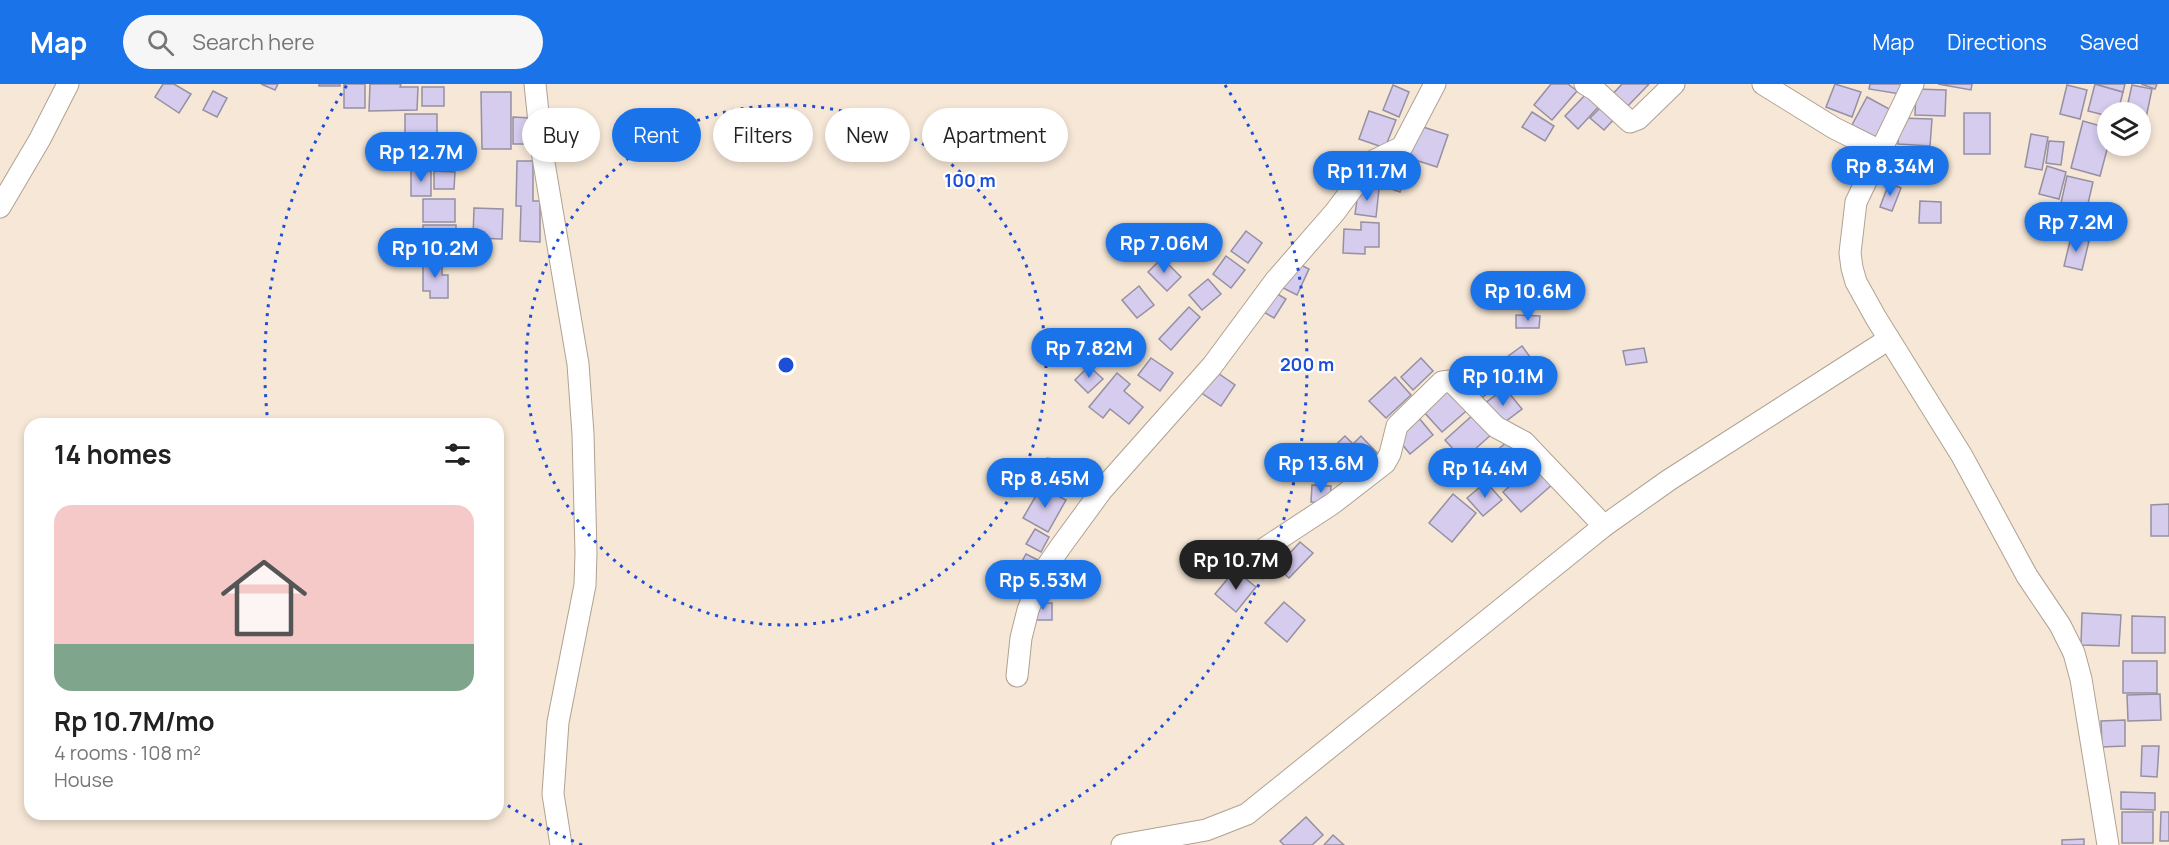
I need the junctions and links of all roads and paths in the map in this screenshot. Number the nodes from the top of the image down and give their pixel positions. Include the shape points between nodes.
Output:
1 (68, 84) edge
2 (535, 84) edge
3 (1435, 84) edge
4 (1585, 84) edge
5 (1674, 84) edge
6 (1763, 84) edge
7 (1913, 84) edge
8 (1880, 152) junction
9 (0, 207) edge
10 (1889, 339) junction
11 (1604, 526) junction
12 (1265, 548) dead end
13 (1017, 676) dead end
14 (561, 845) edge
15 (1122, 845) edge
16 (2108, 845) edge

1 - 9 street
2 - 14 street via 542,151 578,364 583,434 585,585 558,722 553,794
3 - 13 street via 1402,147 1373,161 1212,366 1102,490 1061,546 1043,572 1028,610
4 - 5 street via 1631,122
6 - 8 street
7 - 8 street
8 - 10 street via 1856,202 1850,253 1856,282
10 - 11 street
10 - 16 street via 1962,456 2074,653
11 - 12 street via 1524,442 1496,427 1447,381 1397,426 1385,463
11 - 15 street via 1247,814 1206,830

